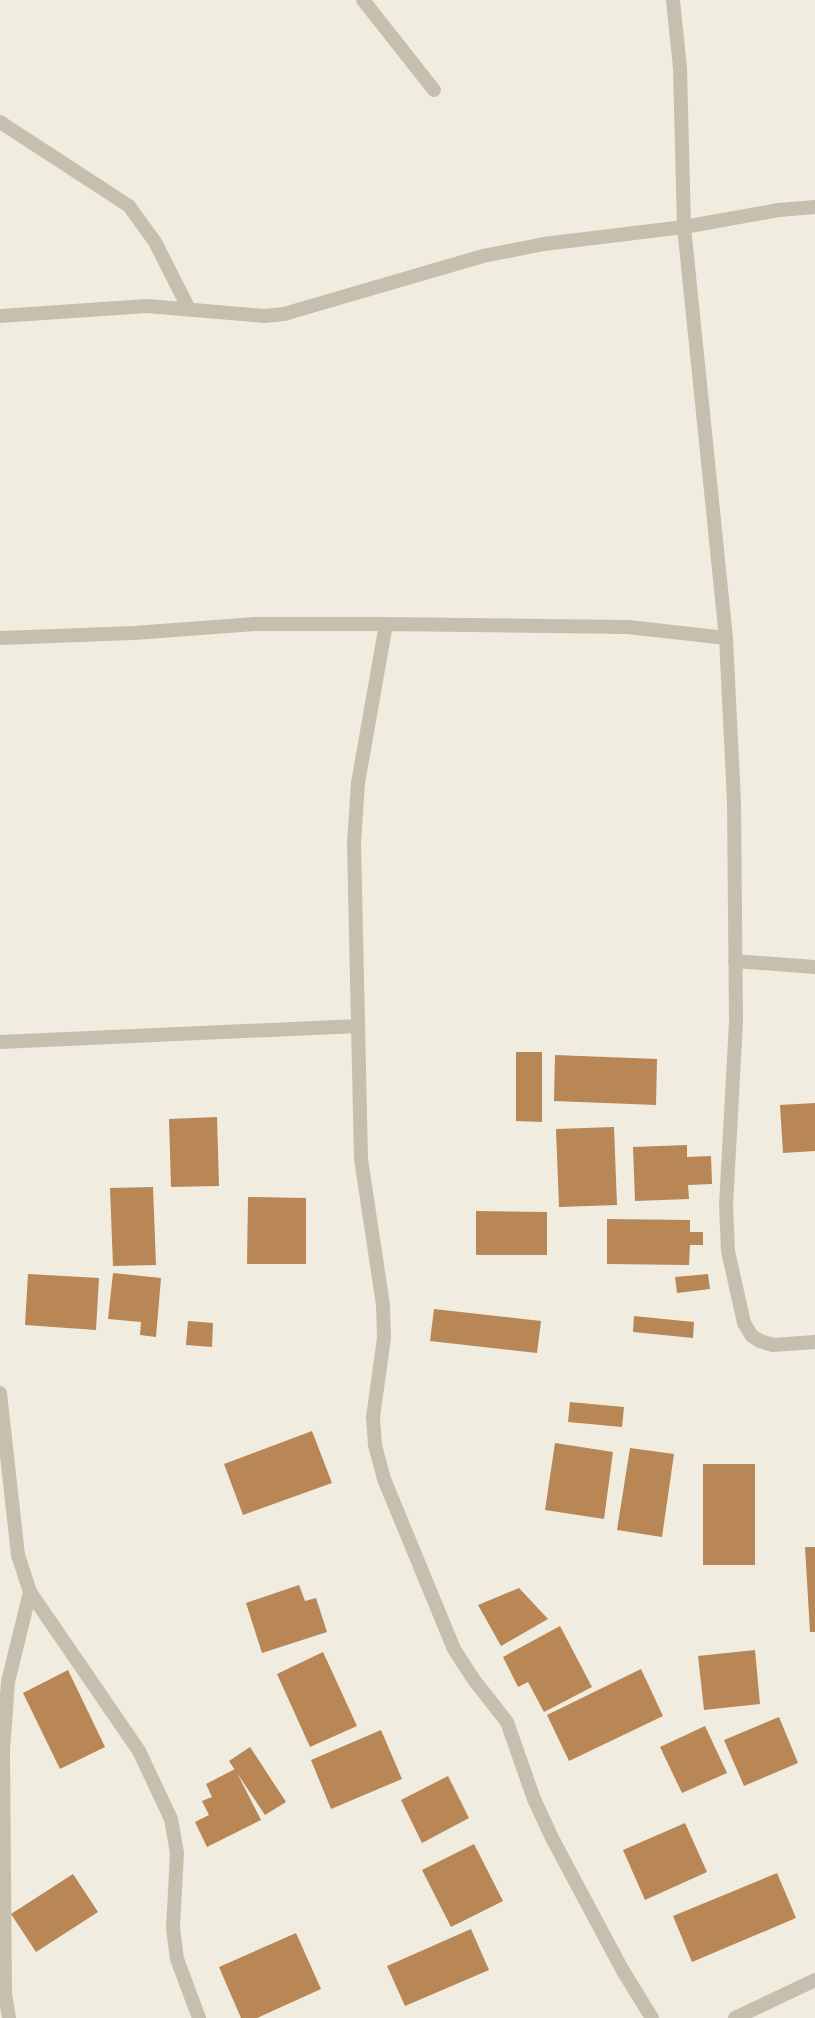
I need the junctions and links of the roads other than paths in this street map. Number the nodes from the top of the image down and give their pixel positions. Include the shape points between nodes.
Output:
1 (363, 0) edge
2 (673, 0) edge
3 (434, 90) dead end
4 (0, 122) edge
5 (815, 207) edge
6 (684, 227) junction
7 (189, 309) junction
8 (0, 316) edge
9 (386, 624) junction
10 (0, 638) edge
11 (726, 638) junction
12 (736, 961) junction
13 (815, 967) edge
14 (358, 1026) junction
15 (0, 1042) edge
16 (815, 1342) edge
17 (0, 1393) edge
18 (30, 1592) junction
19 (815, 1980) edge
20 (9, 2018) edge
21 (199, 2018) edge
22 (652, 2018) edge
23 (735, 2018) edge

1 - 3 street
2 - 6 street via 680,68
4 - 7 street via 129,206 155,242
5 - 6 street
6 - 7 street via 544,244 483,256 284,314 265,316
6 - 11 street
7 - 8 street via 147,306
9 - 10 street via 255,624
9 - 11 street via 628,627
9 - 14 street via 357,792 354,843
11 - 12 street via 734,802
12 - 13 street
12 - 16 street via 726,1205 728,1251 744,1323 752,1336 773,1345
14 - 15 street
14 - 22 street via 361,1159 383,1305 384,1338 373,1416 375,1445 384,1479 454,1648 507,1722 534,1799 552,1838
17 - 18 street via 18,1555
18 - 20 street via 8,1682 4,1750 5,1994
18 - 21 street via 139,1751 171,1819 177,1853 173,1928 177,1959
19 - 23 street

